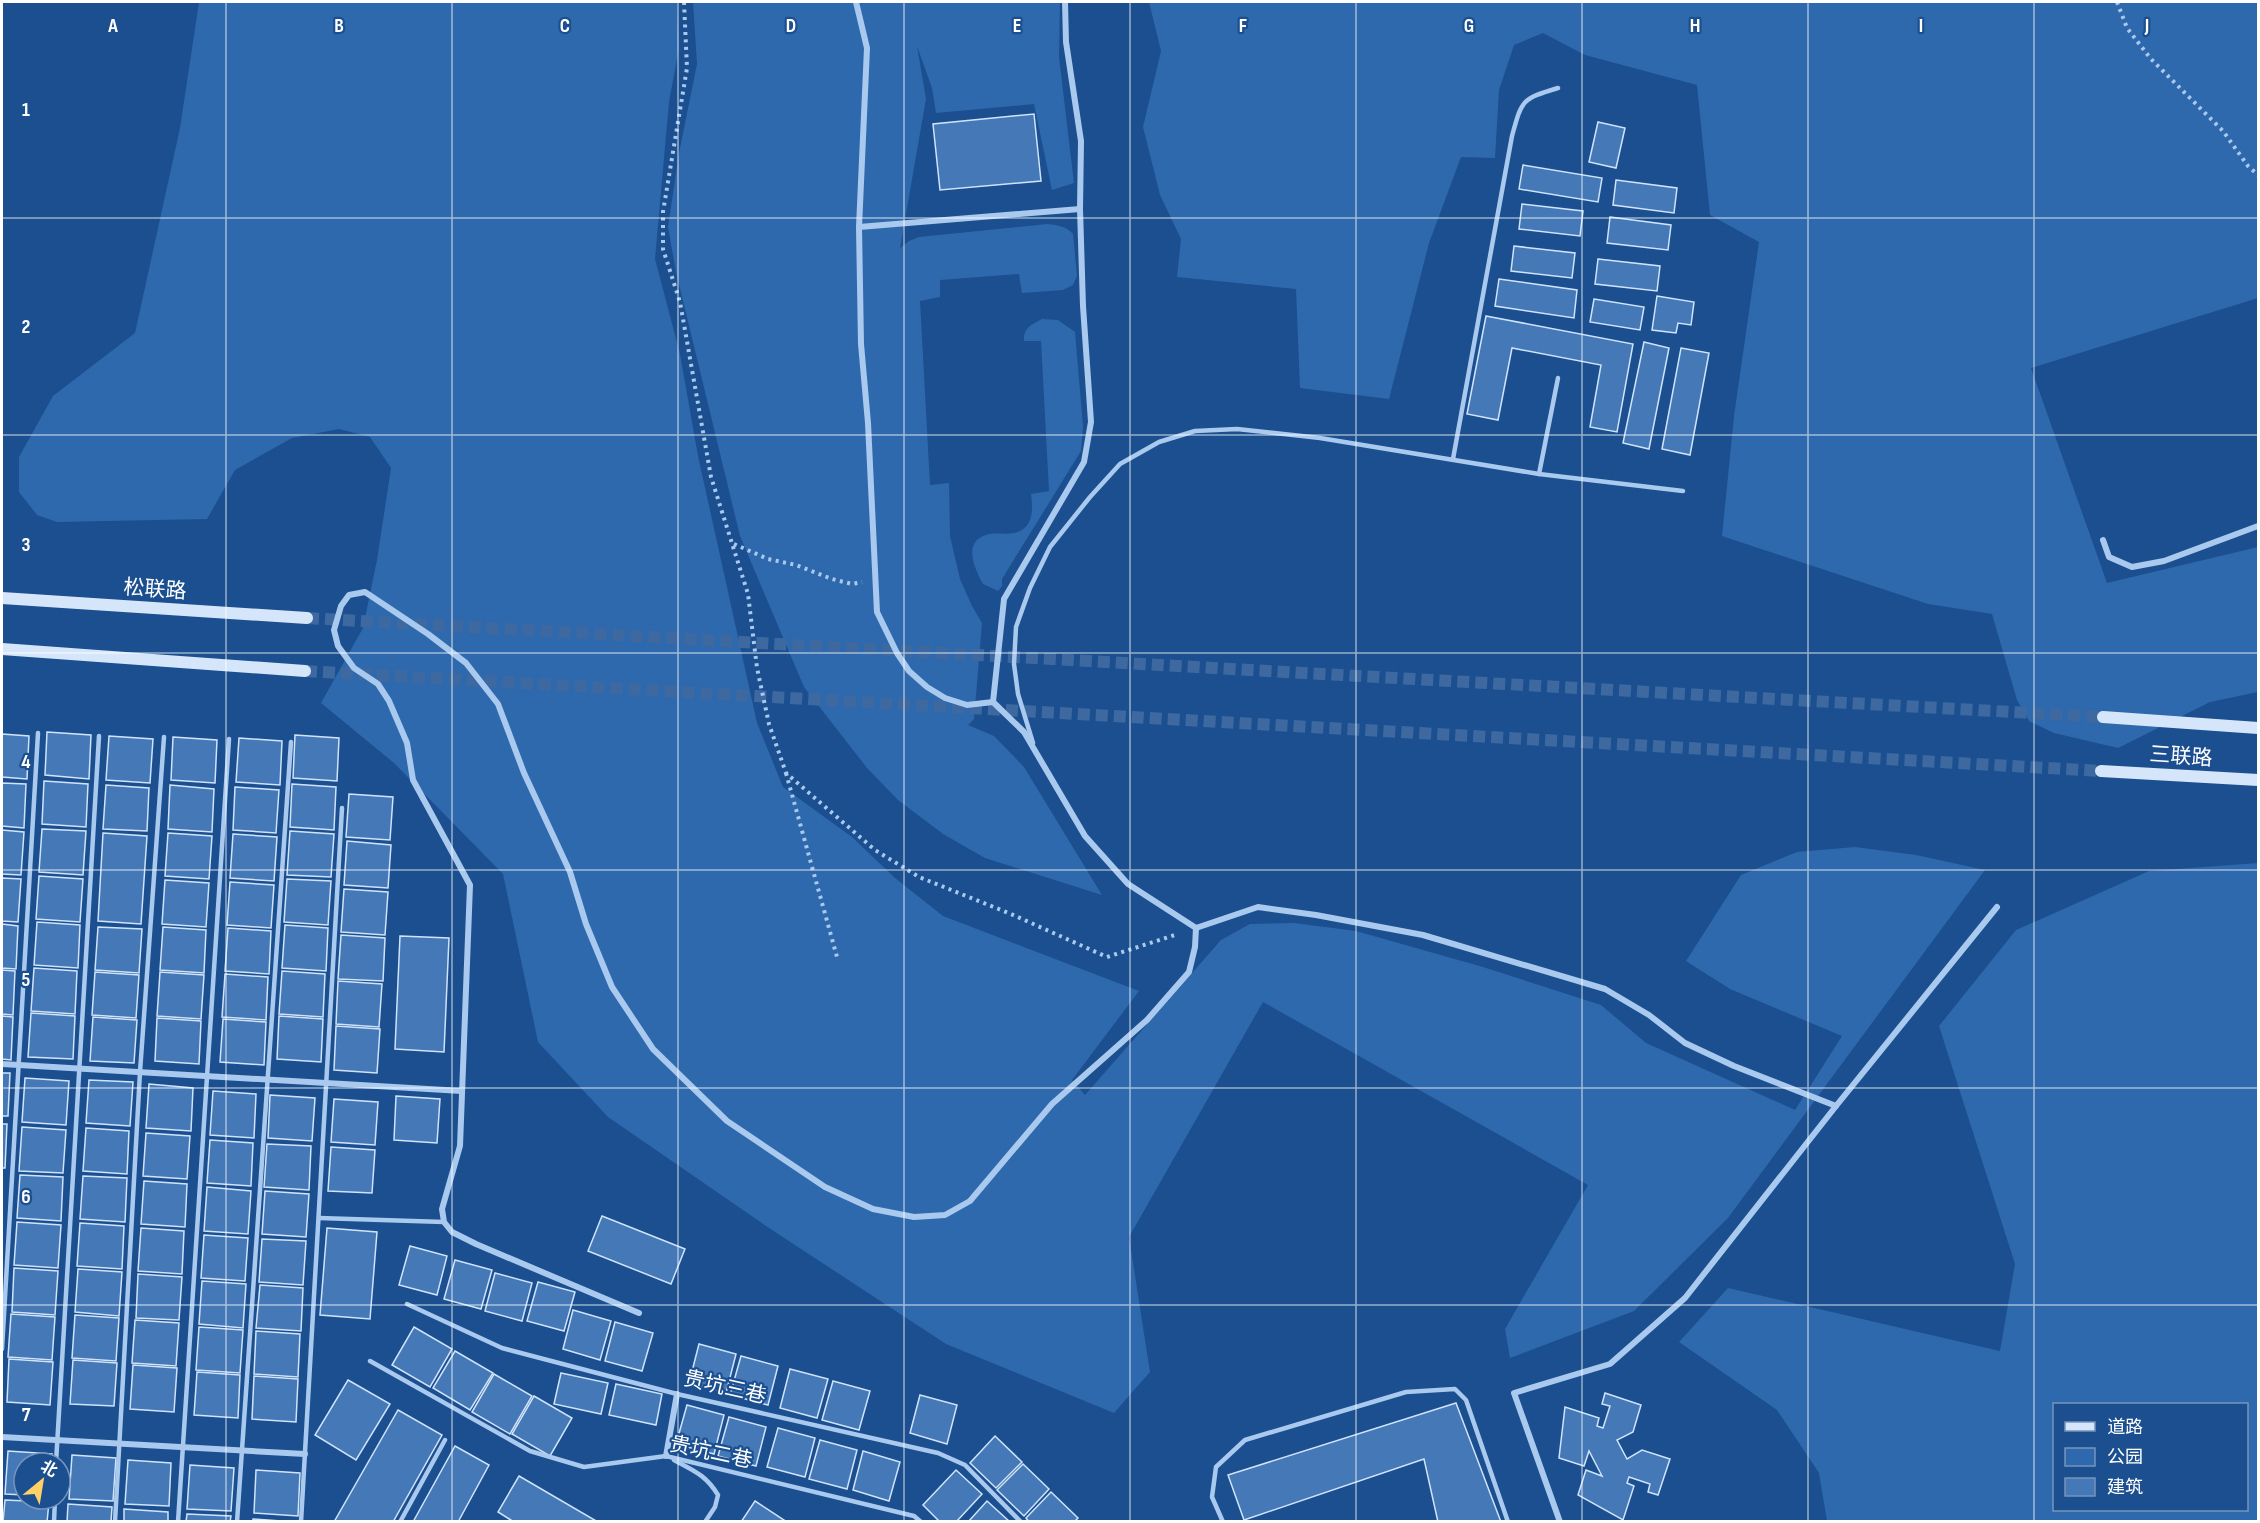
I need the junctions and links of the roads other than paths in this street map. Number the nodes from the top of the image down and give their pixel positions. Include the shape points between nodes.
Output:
1 (856, 2) edge
2 (1065, 2) edge
3 (1558, 88) dead end
4 (1080, 209) junction
5 (859, 227) junction
6 (1558, 378) dead end
7 (1453, 459) junction
8 (1539, 474) junction
9 (1683, 491) dead end
10 (2259, 526) edge
11 (2103, 540) dead end
12 (2, 598) edge
13 (307, 618) tunnel mouth
14 (2, 649) edge
15 (305, 671) tunnel mouth
16 (993, 702) junction
17 (2103, 717) tunnel mouth
18 (2259, 728) edge
19 (38, 733) dead end
20 (99, 736) dead end
21 (164, 737) dead end
22 (229, 739) dead end
23 (291, 742) dead end
24 (1034, 745) junction
25 (2100, 771) tunnel mouth
26 (2259, 780) edge
27 (342, 808) dead end
28 (1997, 907) dead end
29 (1196, 928) junction
30 (2, 1064) edge
31 (18, 1065) junction
32 (79, 1069) junction
33 (140, 1072) junction
34 (207, 1076) junction
35 (267, 1080) junction
36 (327, 1083) junction
37 (462, 1091) junction
38 (1836, 1106) junction
39 (319, 1218) junction
40 (444, 1222) junction
41 (407, 1304) dead end
42 (639, 1313) dead end
43 (2, 1349) edge
44 (370, 1361) dead end
45 (677, 1394) junction
46 (2, 1437) edge
47 (56, 1440) junction
48 (445, 1440) dead end
49 (119, 1444) junction
50 (183, 1447) junction
51 (242, 1450) junction
52 (56, 1451) edge
53 (305, 1454) junction
54 (666, 1456) junction
55 (115, 1521) edge
56 (178, 1521) edge
57 (237, 1521) edge
58 (301, 1521) edge
59 (400, 1521) edge
60 (705, 1521) edge
61 (921, 1521) edge
62 (1021, 1521) edge
63 (1223, 1521) edge
64 (1508, 1521) edge
65 (1560, 1521) edge

1 - 5 street via 867,48
2 - 4 street via 1066,42 1081,141
3 - 7 lane via 1532,96 1520,108 1512,136
4 - 5 street
4 - 16 street via 1090,400 1088,442 1084,462 1004,599
5 - 16 street via 861,344 877,612 909,671 927,687 968,705
6 - 8 lane
7 - 8 lane
7 - 24 lane via 1237,429 1195,431 1159,442 1120,464 1050,547 1016,627 1014,664 1018,694
8 - 9 lane
10 - 11 street via 2164,561 2132,567 2109,558
12 - 13 street, 松联路
14 - 15 street
16 - 24 street
17 - 18 street
19 - 31 lane
20 - 32 lane
21 - 33 lane
22 - 34 lane
23 - 35 lane
24 - 29 street via 1092,844 1128,884
25 - 26 street, 三联路
27 - 36 lane
28 - 38 street
29 - 37 street via 1189,972 1147,1020 1053,1104 970,1201 945,1215 914,1217 873,1209 825,1187 727,1121 653,1049 612,987 570,872 524,773 498,704 465,663 428,634 365,592 350,595 337,615 334,630 338,646 354,668 378,684 389,701 407,743 413,780 470,885
29 - 38 street via 1258,907 1423,935 1605,989 1649,1015 1685,1043
30 - 31 street
31 - 32 street
31 - 43 lane
32 - 33 street
32 - 47 lane
33 - 34 street
33 - 49 lane
34 - 35 street
34 - 50 lane
35 - 36 street
35 - 51 lane
36 - 37 street
36 - 39 lane
37 - 40 street via 460,1146 442,1209
38 - 65 street via 1685,1298 1610,1364 1514,1393
39 - 40 lane
39 - 53 lane
40 - 42 street via 452,1232 476,1244
41 - 45 lane, 贵坑三巷 via 502,1348
44 - 54 lane, 贵坑二巷 via 530,1451 556,1460 584,1467
45 - 54 street
45 - 62 lane, 贵坑三巷 via 938,1453 964,1465
46 - 47 street
47 - 49 street
47 - 52 lane
48 - 59 lane
49 - 50 street
49 - 55 lane
50 - 51 street
50 - 56 lane
51 - 53 street
51 - 57 lane
53 - 58 lane
54 - 60 lane via 697,1472 718,1495 716,1507
54 - 61 lane, 贵坑二巷 via 914,1516
63 - 64 lane via 1212,1497 1216,1467 1245,1440 1406,1392 1455,1389 1466,1400

